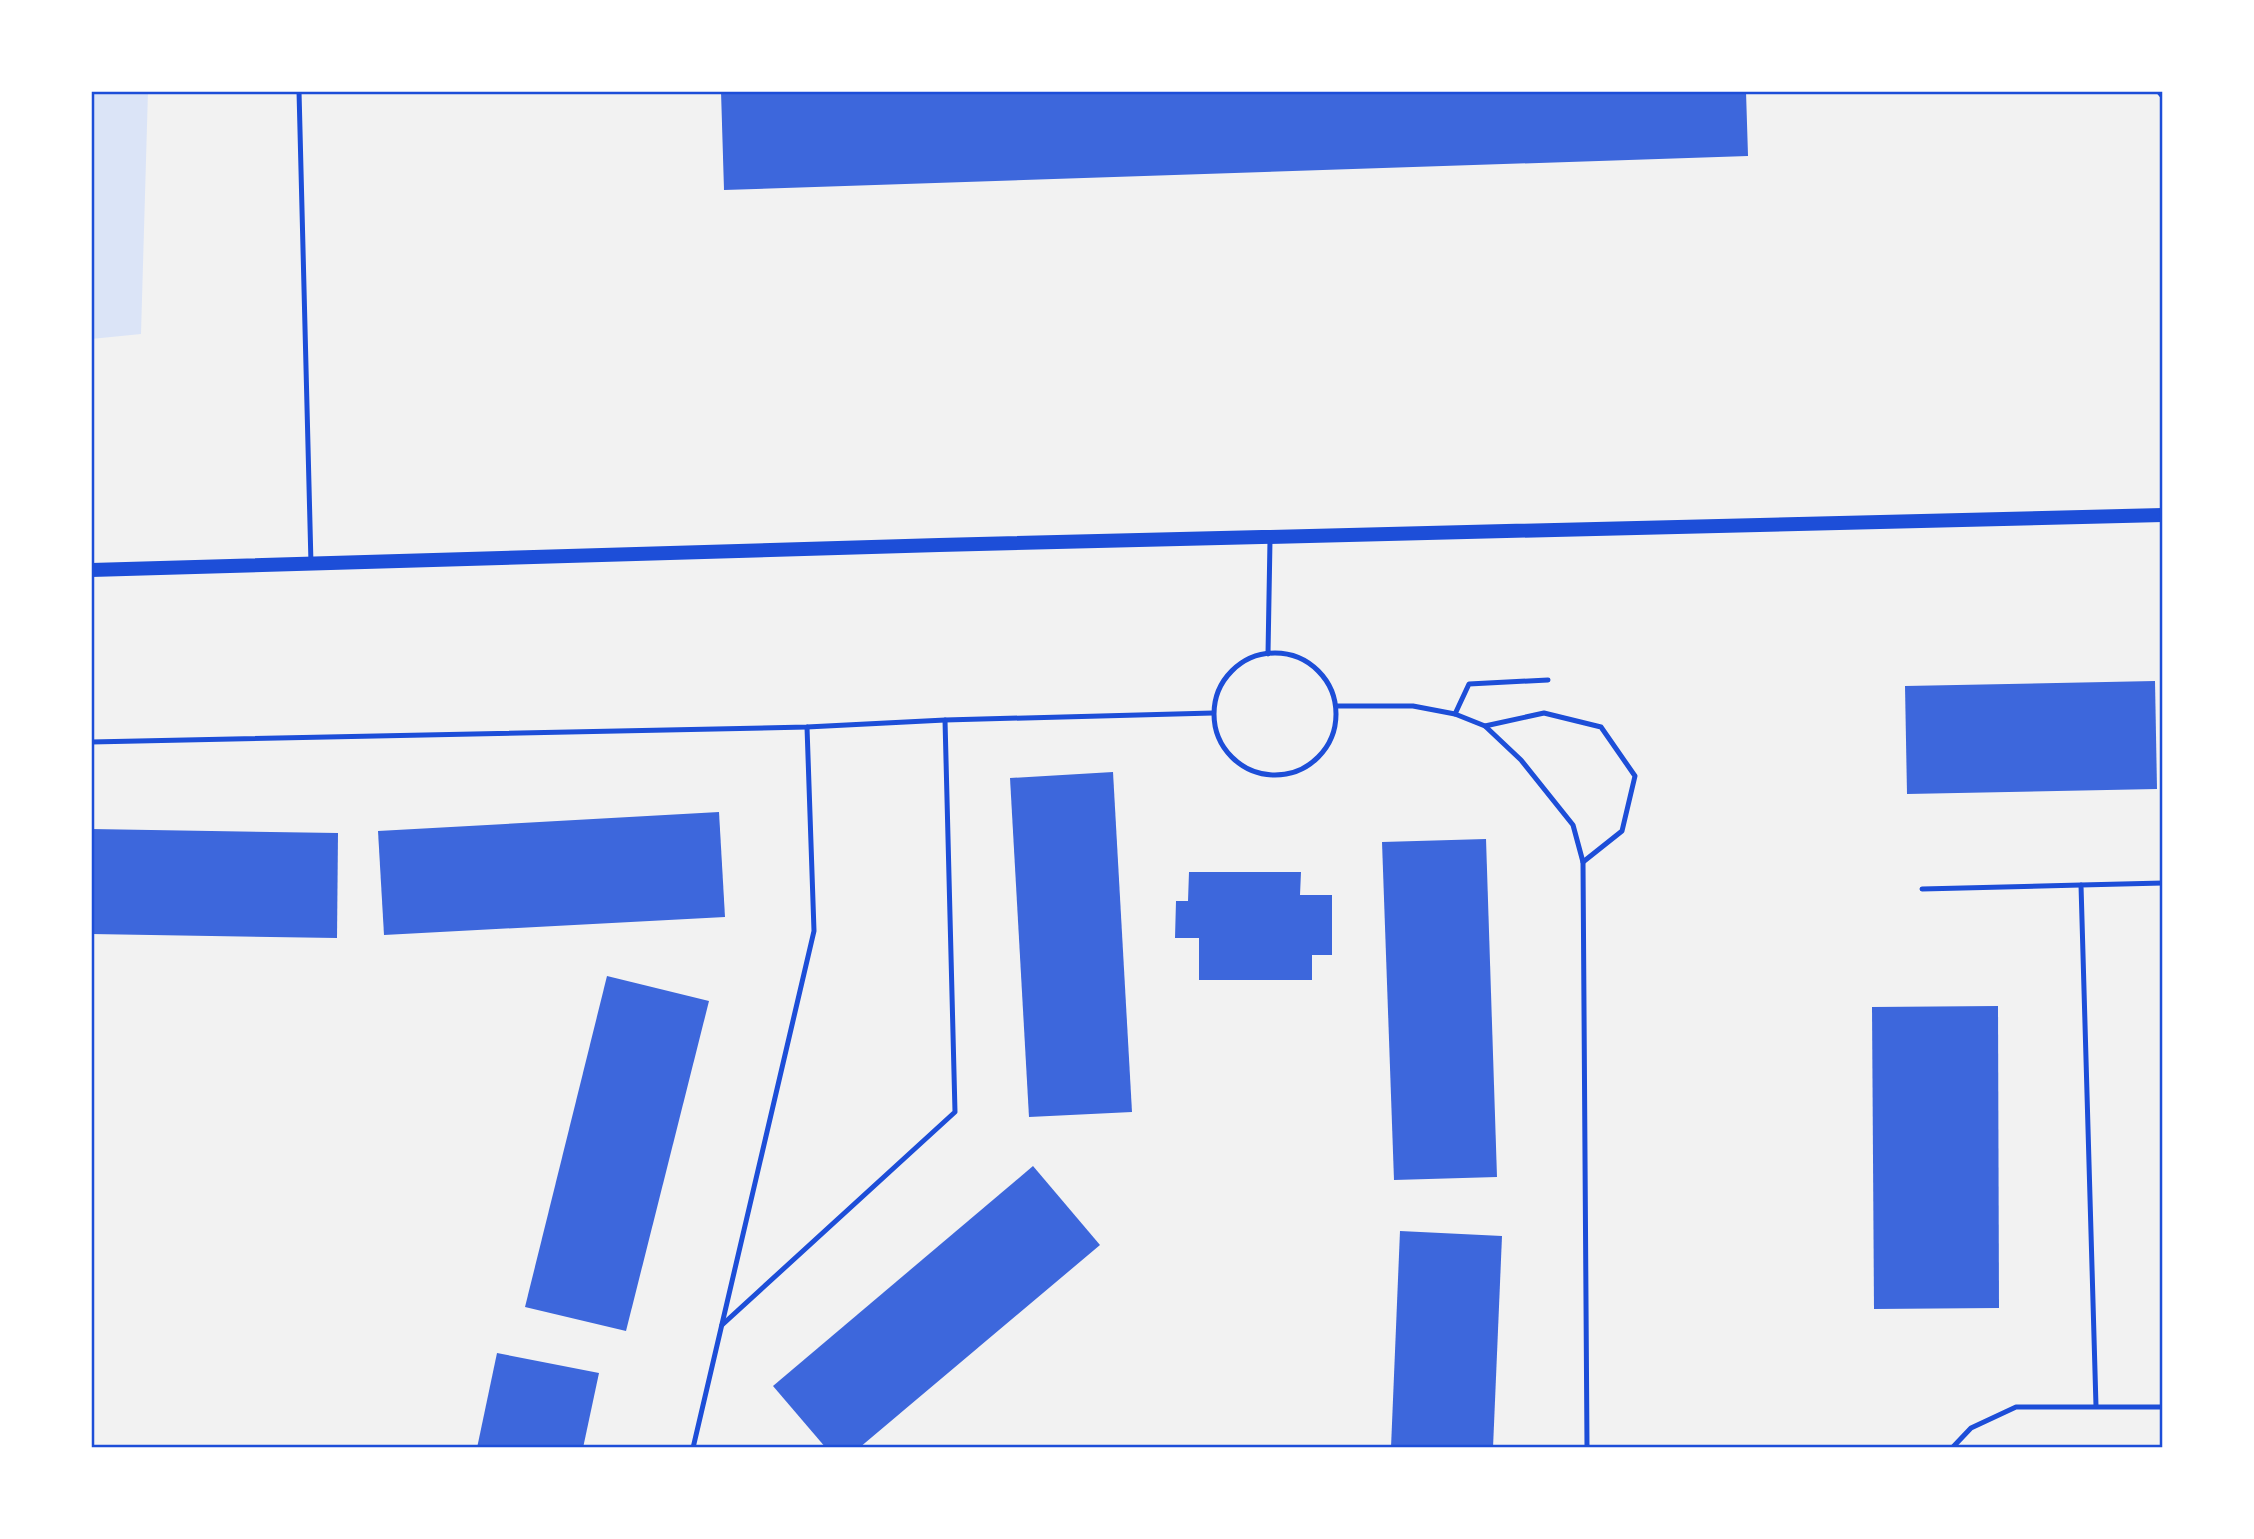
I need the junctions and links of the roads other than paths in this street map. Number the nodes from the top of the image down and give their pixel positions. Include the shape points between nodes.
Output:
1 (299, 91) edge
2 (2158, 91) edge
3 (2163, 97) edge
4 (2163, 515) edge
5 (1270, 537) junction
6 (311, 564) junction
7 (91, 570) edge
8 (1268, 654) junction
9 (1548, 680) dead end
10 (1336, 706) junction
11 (1213, 713) junction
12 (1455, 714) junction
13 (945, 720) junction
14 (1485, 726) junction
15 (807, 727) junction
16 (91, 742) edge
17 (1583, 862) junction
18 (2163, 883) edge
19 (2081, 885) junction
20 (1922, 889) dead end
21 (722, 1325) junction
22 (2096, 1406) junction
23 (2163, 1407) edge
24 (693, 1448) edge
25 (1587, 1448) edge
26 (1952, 1448) edge

1 - 6 lane
2 - 3 lane
4 - 5 main road
5 - 6 main road
5 - 8 lane
6 - 7 main road
8 - 10 lane via 1299,658 1312,666 1328,684
8 - 11 lane via 1235,667 1216,696
9 - 12 lane via 1469,684
10 - 11 lane via 1328,745 1315,761 1278,775 1258,774 1239,765 1216,733
10 - 12 lane via 1413,706
11 - 13 lane
12 - 14 lane
13 - 15 lane
13 - 21 lane via 955,1112
14 - 17 lane via 1521,760 1573,825
14 - 17 lane via 1544,713 1601,727 1635,776 1622,831
15 - 16 lane
15 - 21 lane via 814,931
17 - 25 lane
18 - 19 lane
19 - 20 lane
19 - 22 lane
21 - 24 lane
22 - 23 lane
22 - 26 lane via 2016,1406 1971,1428

